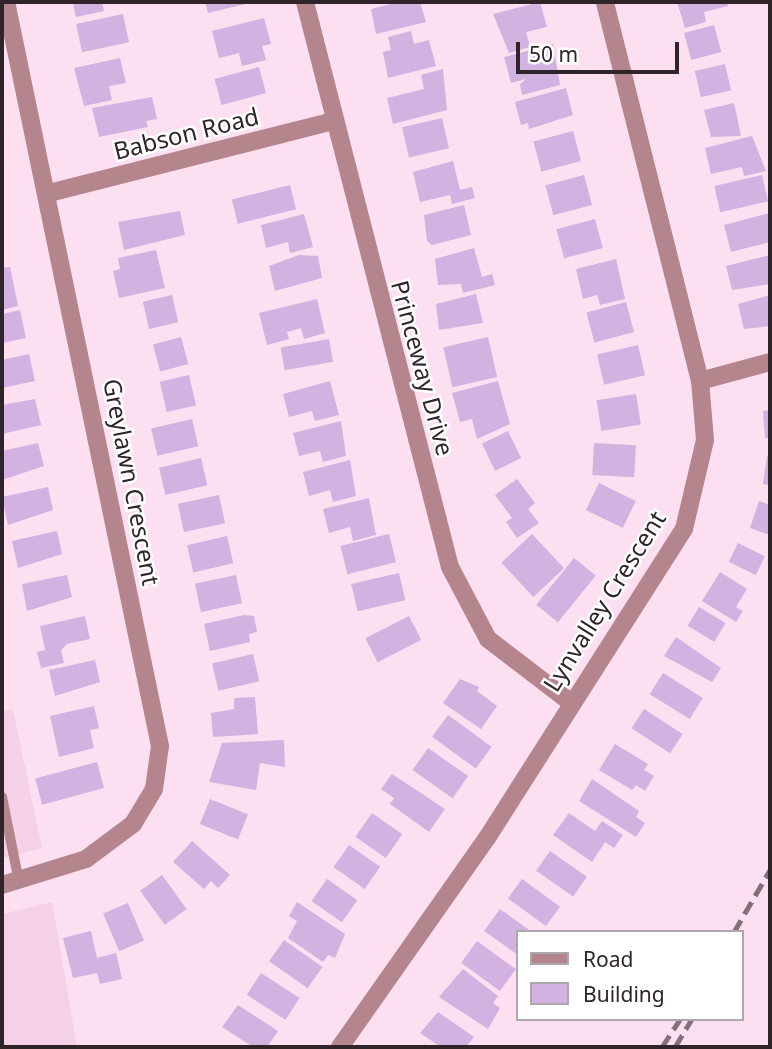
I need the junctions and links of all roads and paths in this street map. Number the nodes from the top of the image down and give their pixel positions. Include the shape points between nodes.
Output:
1 (6, 2) edge
2 (305, 2) edge
3 (605, 2) edge
4 (334, 121) junction
5 (49, 193) junction
6 (770, 362) edge
7 (700, 381) junction
8 (570, 702) junction
9 (2, 797) edge
10 (11, 883) edge
11 (340, 1047) edge

1 - 5 street, Greylawn Crescent
2 - 4 street, Princeway Drive
3 - 7 street, Lynvalley Crescent
4 - 5 street, Babson Road
4 - 8 street, Princeway Drive via 450,567 488,639
5 - 10 street, Greylawn Crescent via 160,746 154,789 133,824 86,859
6 - 7 street
7 - 8 street, Lynvalley Crescent via 705,440 684,529
8 - 11 street, Lynvalley Crescent via 487,838
9 - 10 lane

